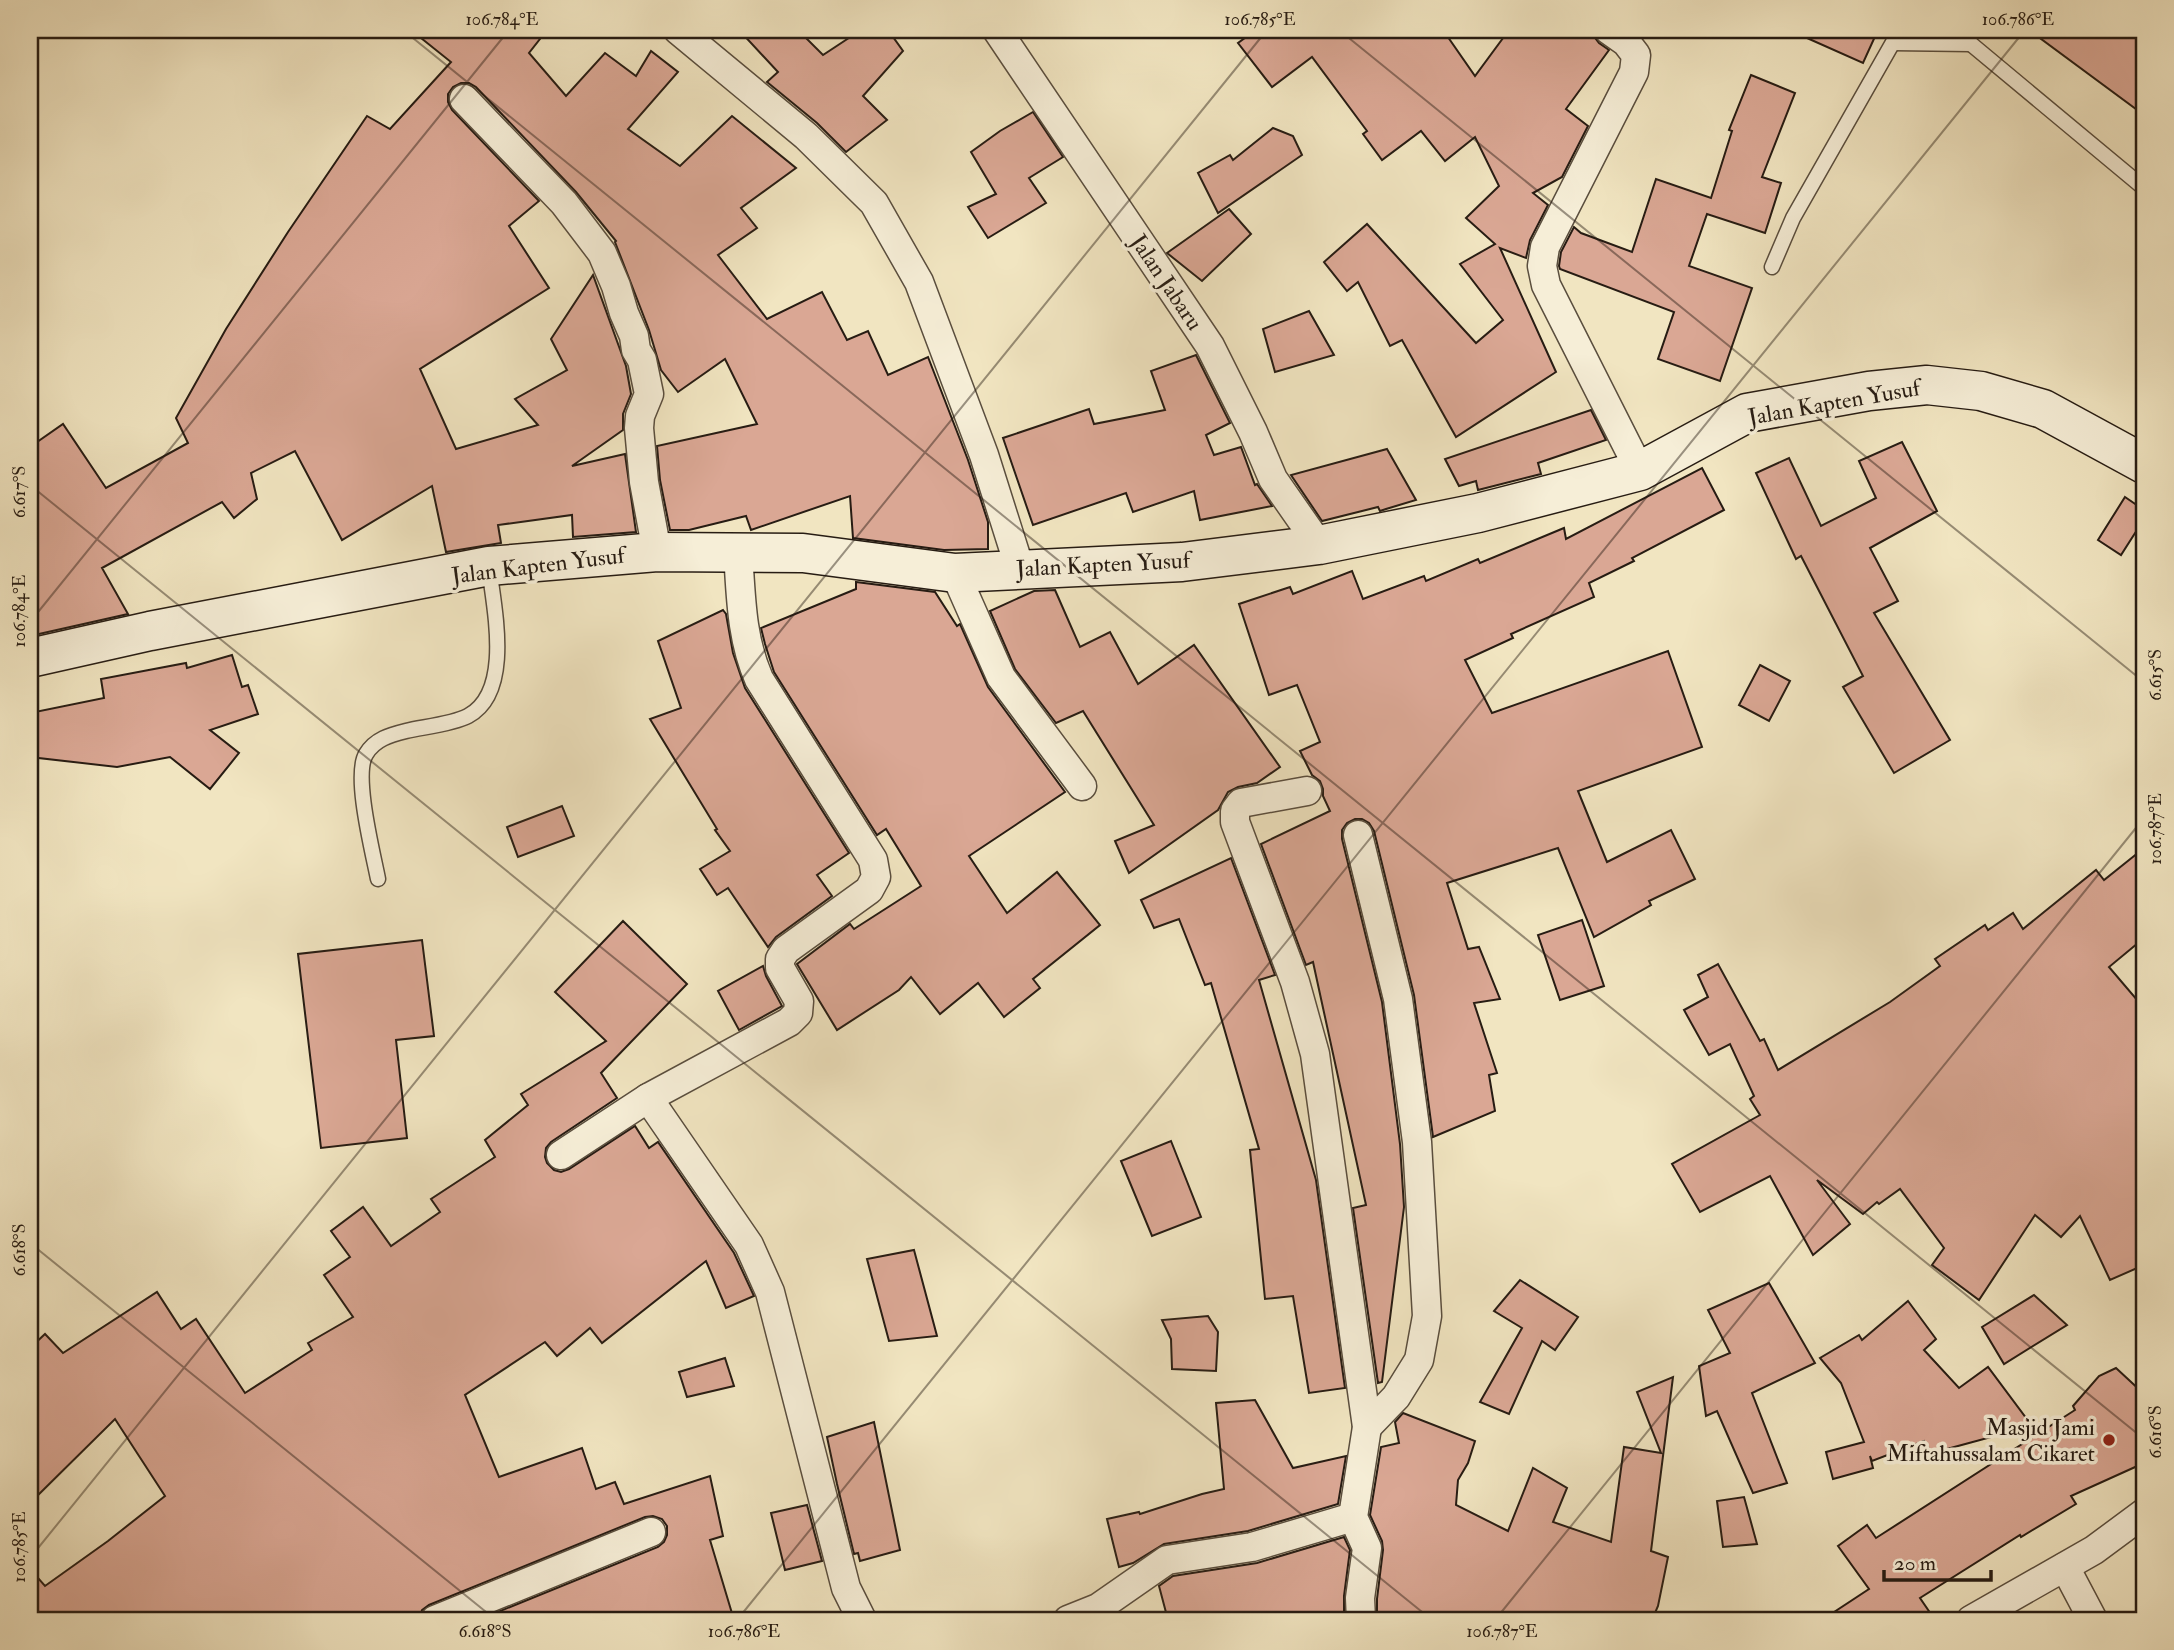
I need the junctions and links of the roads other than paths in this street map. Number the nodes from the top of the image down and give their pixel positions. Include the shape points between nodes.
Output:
1 (678, 30) edge
2 (997, 30) edge
3 (1609, 30) edge
4 (1962, 30) edge
5 (1896, 36) edge
6 (1971, 44) junction
7 (464, 99) dead end
8 (2144, 188) edge
9 (1772, 267) dead end
10 (2144, 464) edge
11 (1640, 471) junction
12 (1319, 545) junction
13 (657, 552) junction
14 (738, 552) junction
15 (489, 566) junction
16 (1020, 569) junction
17 (955, 573) junction
18 (30, 659) edge
19 (1082, 786) dead end
20 (1307, 791) dead end
21 (1358, 835) dead end
22 (377, 879) dead end
23 (648, 1098) junction
24 (561, 1155) dead end
25 (1367, 1427) junction
26 (2144, 1513) edge
27 (1353, 1517) junction
28 (651, 1532) dead end
29 (2065, 1567) junction
30 (435, 1620) edge
31 (862, 1620) edge
32 (1068, 1620) edge
33 (1361, 1620) edge
34 (1971, 1620) edge
35 (2093, 1620) edge

1 - 16 street via 806,136 874,203 919,282 984,455
2 - 12 street, Jalan Jabaru via 1203,336 1273,479
3 - 11 street via 1636,55 1634,72 1545,247 1542,266 1546,285
4 - 6 lane
5 - 6 lane
5 - 9 lane via 1793,218
6 - 8 lane
7 - 13 street via 564,203 602,253 642,360 649,394 639,428
10 - 11 main road, Jalan Kapten Yusuf via 2043,409 1981,391 1927,384 1748,413
11 - 12 main road, Jalan Kapten Yusuf via 1478,513
12 - 16 main road, Jalan Kapten Yusuf via 1182,562
13 - 14 main road, Jalan Kapten Yusuf
13 - 15 main road, Jalan Kapten Yusuf
14 - 17 main road, Jalan Kapten Yusuf via 803,553
14 - 23 street via 749,655 873,860 876,877 869,891 779,959 799,1001 798,1013 789,1022
15 - 18 main road, Jalan Kapten Yusuf via 150,631
15 - 22 lane via 498,638 494,681 486,701 467,716 384,736 365,755 360,781
16 - 17 main road, Jalan Kapten Yusuf
17 - 19 street via 1001,677
20 - 25 street via 1241,803 1235,822 1295,982 1315,1054
21 - 25 street via 1398,999 1417,1142 1427,1316 1419,1360 1396,1396
23 - 24 street
23 - 31 street via 761,1267 846,1588
25 - 27 street
26 - 29 street
27 - 32 street via 1252,1547 1167,1560 1098,1608
27 - 33 street via 1367,1548
28 - 30 street
29 - 34 street
29 - 35 street

